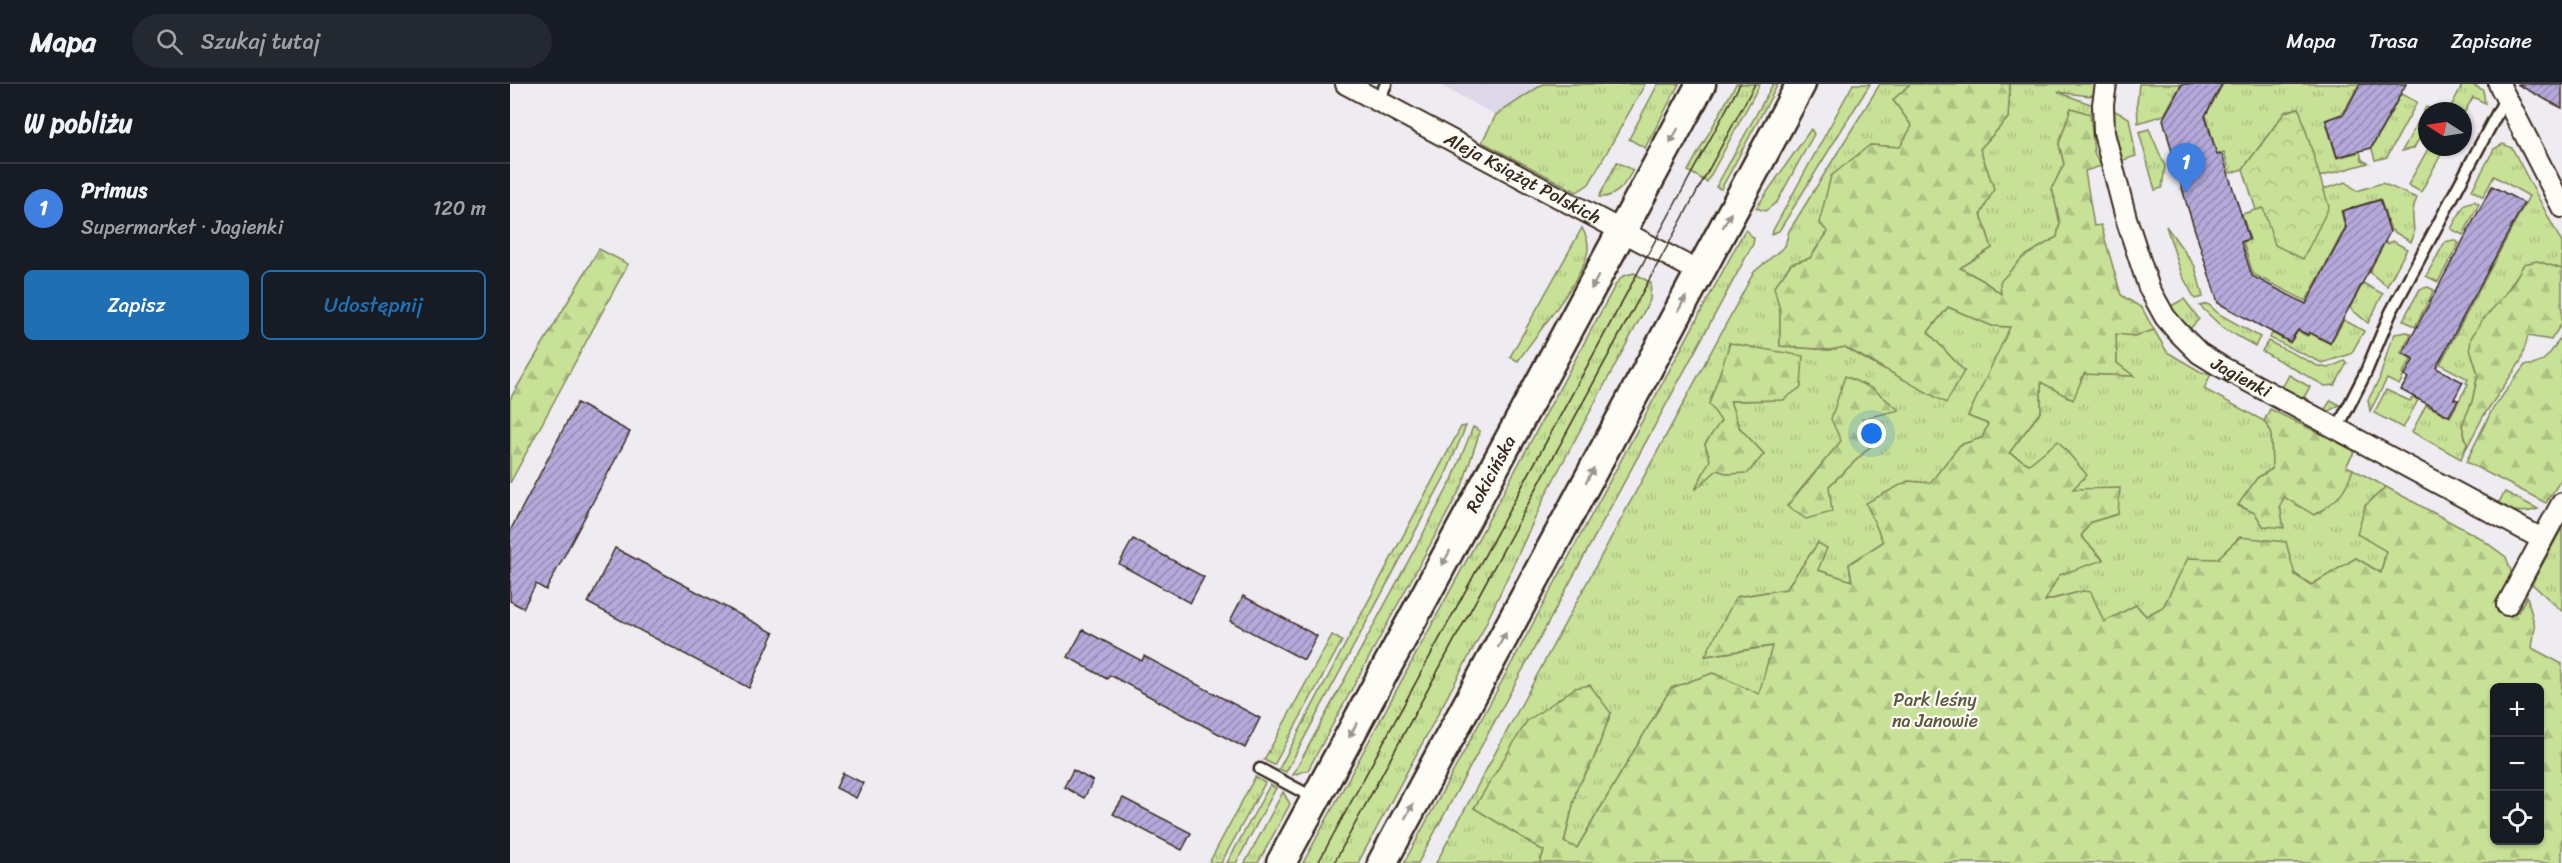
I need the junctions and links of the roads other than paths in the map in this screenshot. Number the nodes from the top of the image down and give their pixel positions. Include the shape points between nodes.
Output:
1 (1346, 84) edge
2 (1701, 84) edge
3 (1801, 84) edge
4 (2106, 84) edge
5 (2503, 90) edge
6 (1382, 92) edge
7 (2562, 207) edge
8 (1622, 231) junction
9 (1699, 272) junction
10 (2337, 429) junction
11 (2562, 504) edge
12 (2542, 539) junction
13 (2507, 605) dead end
14 (1260, 769) dead end
15 (1316, 799) junction
16 (1281, 863) edge
17 (1382, 863) edge

1 - 6 street, Aleja Książąt Polskich
2 -> 8 main road, Rokicińska
9 -> 3 main road
4 - 10 street, Jagienki via 2103,119 2109,156 2149,288 2165,317 2189,345 2208,359
5 - 7 street
5 - 10 lane
6 - 8 street, Aleja Książąt Polskich
8 - 9 street, Aleja Książąt Polskich
8 -> 15 main road, Rokicińska
17 -> 9 main road
10 - 12 street, Jagienki
11 - 12 street
12 - 13 street
14 - 15 lane
15 - 16 main road, Rokicińska

